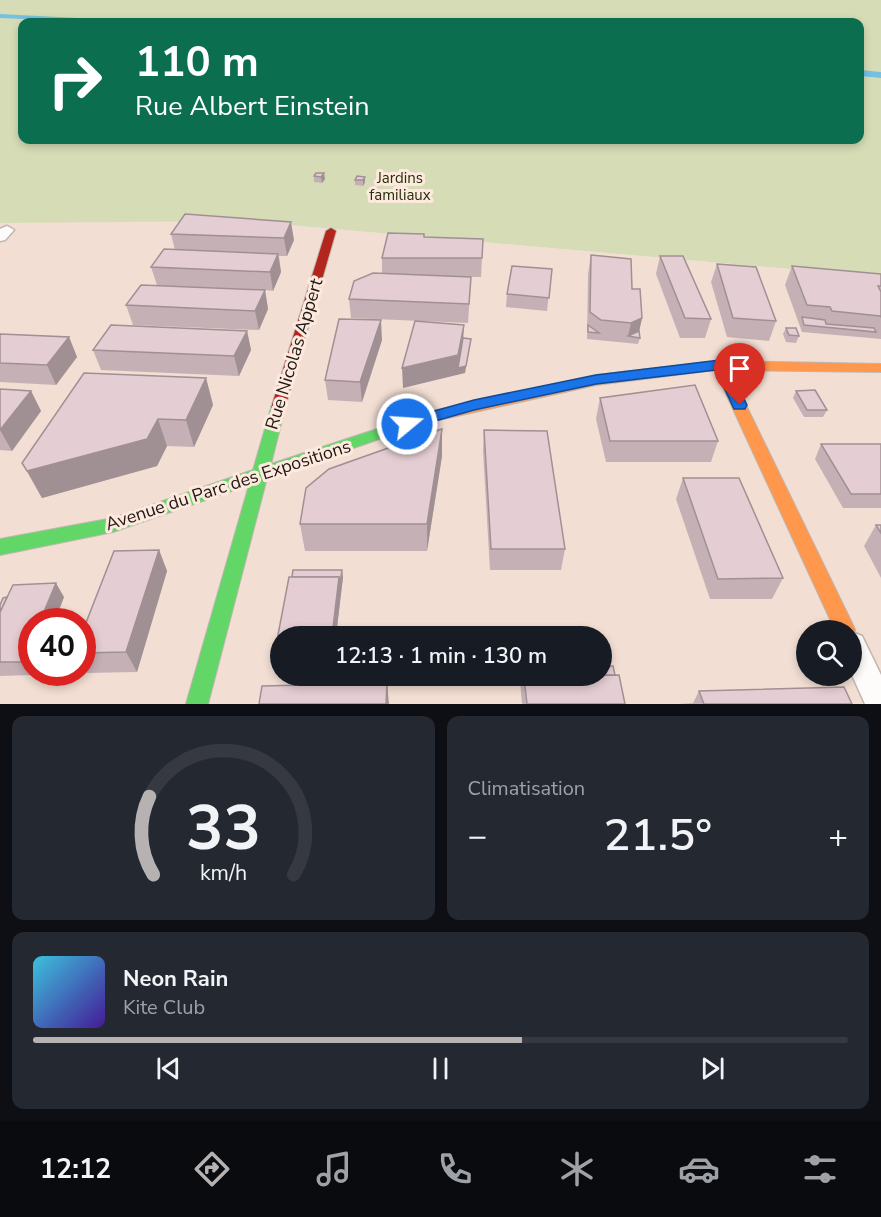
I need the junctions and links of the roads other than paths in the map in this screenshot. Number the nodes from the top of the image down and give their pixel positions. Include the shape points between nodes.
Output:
1 (331, 231) dead end
2 (720, 365) junction
3 (881, 368) edge
4 (257, 477) junction
5 (0, 547) edge
6 (840, 620) edge
7 (862, 666) edge
8 (197, 704) edge
9 (880, 704) edge

1 - 4 street, Rue Nicolas Appert
2 - 3 street, Avenue du Parc des Expositions
2 - 4 street, Avenue du Parc des Expositions via 596,380 474,405 428,417
2 - 6 street
4 - 5 street, Avenue du Parc des Expositions via 113,525
4 - 8 street, Rue Nicolas Appert
7 - 9 street

